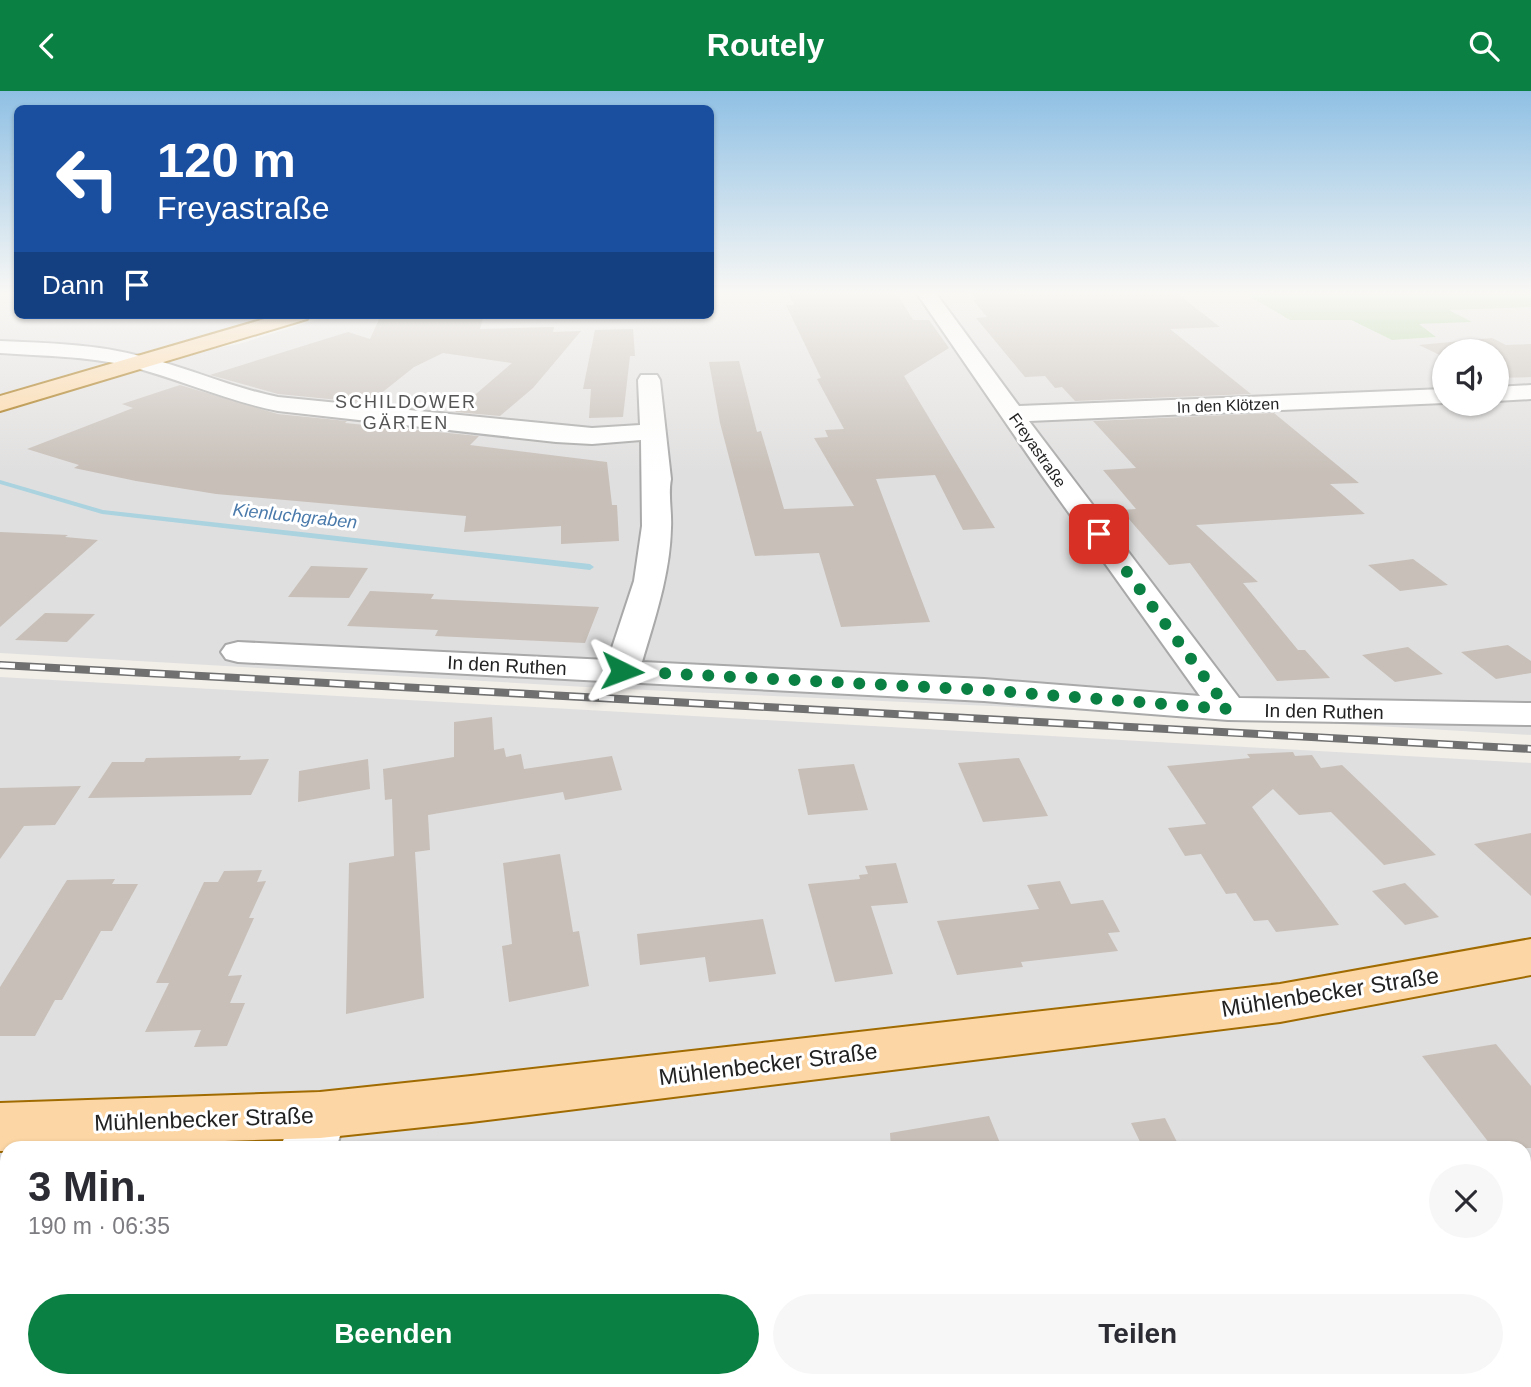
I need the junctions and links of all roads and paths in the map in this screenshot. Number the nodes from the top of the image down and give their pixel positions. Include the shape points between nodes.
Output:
1 (64, 352) edge
2 (170, 352) edge
3 (969, 352) edge
4 (137, 362) junction
5 (649, 380) dead end
6 (1531, 392) edge
7 (1509, 393) edge
8 (1432, 397) edge
9 (0, 404) edge
10 (1013, 414) junction
11 (653, 432) junction
12 (238, 652) dead end
13 (622, 671) junction
14 (1228, 709) junction
15 (1531, 714) edge
16 (1531, 957) edge
17 (0, 1127) edge
18 (314, 1131) edge

1 - 4 street
2 - 4 main road
3 - 10 street, Freyastraße
4 - 9 main road
4 - 11 street via 278,404 556,434
5 - 11 street
6 - 7 street
8 - 10 street, In den Klötzen
10 - 14 street, Freyastraße
11 - 13 street via 656,527 650,581
12 - 13 street, In den Ruthen
13 - 14 street, In den Ruthen via 984,690
14 - 15 street, In den Ruthen
16 - 18 main road, Mühlenbecker Straße via 1280,1003
17 - 18 main road, Mühlenbecker Straße

